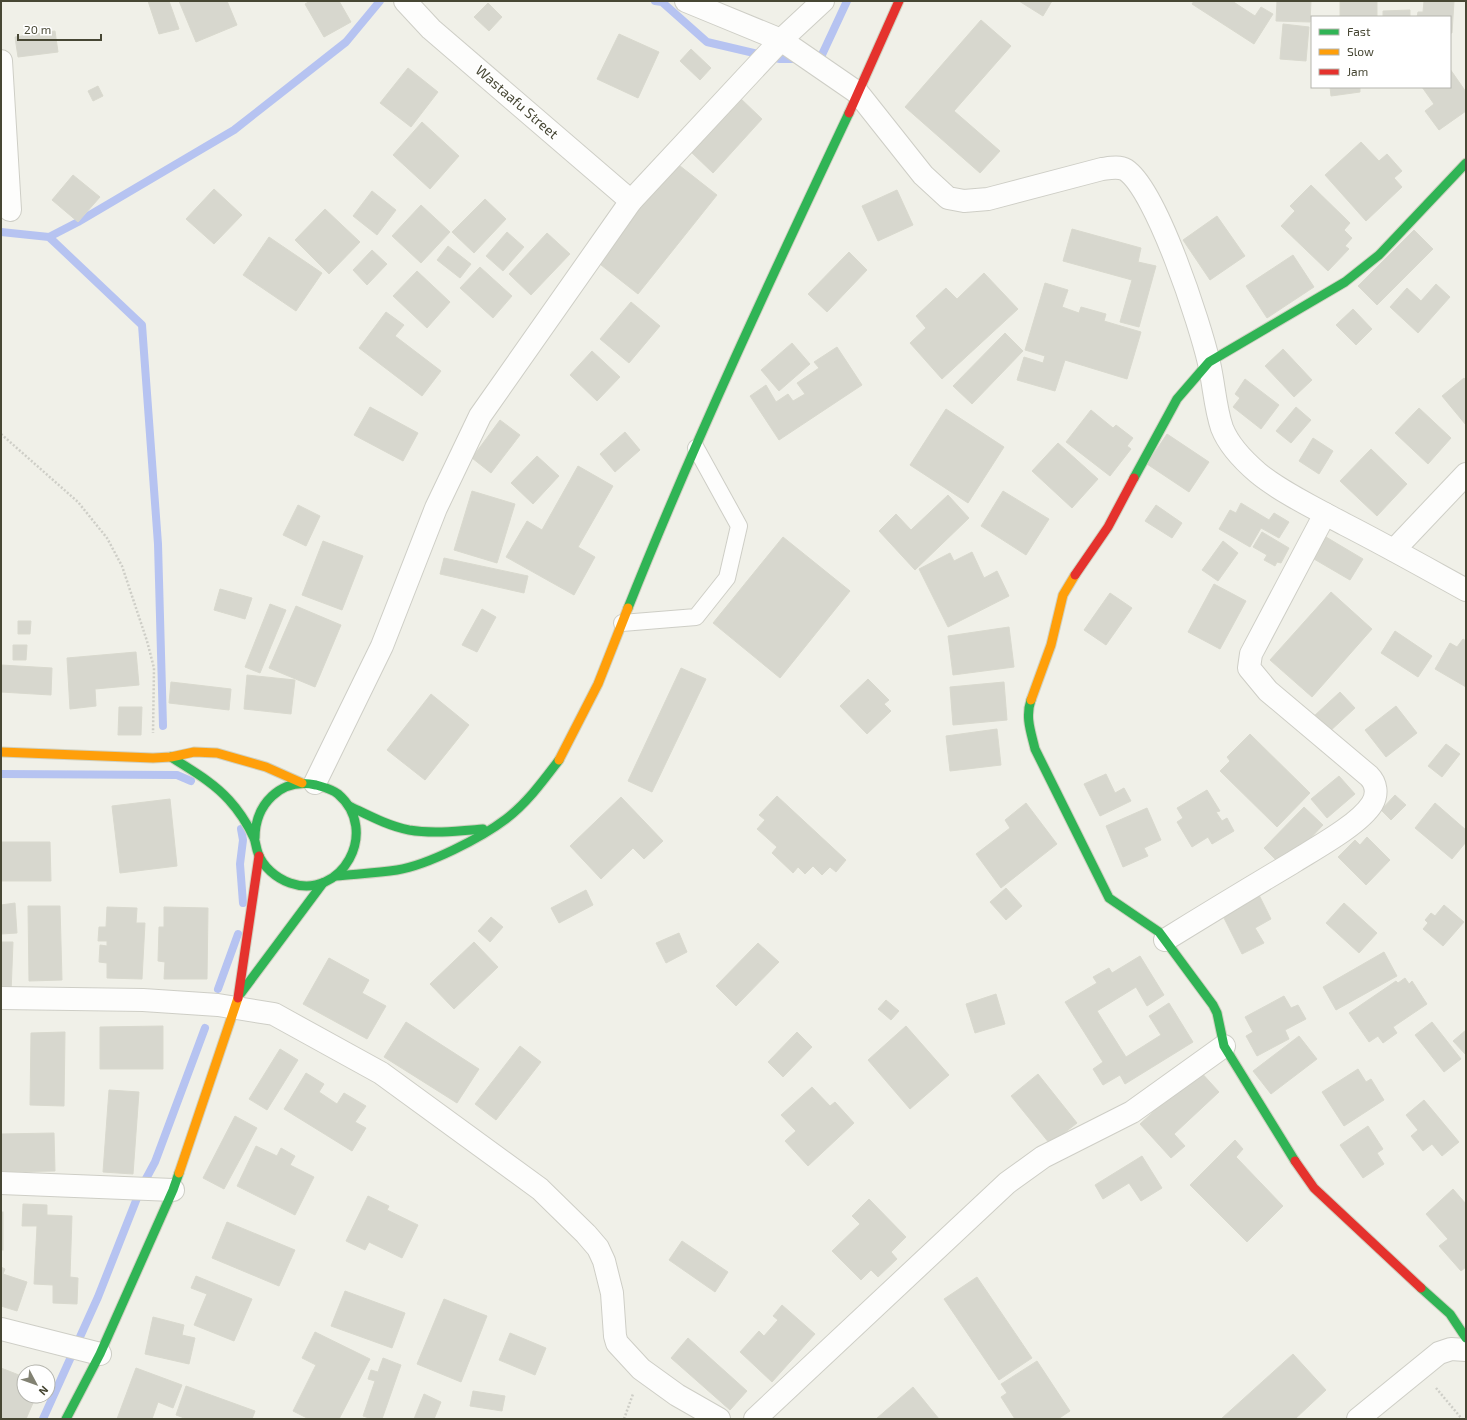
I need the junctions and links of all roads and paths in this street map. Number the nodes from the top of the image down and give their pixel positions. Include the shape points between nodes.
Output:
1 (405, 1) edge
2 (686, 1) edge
3 (822, 1) edge
4 (899, 1) edge
5 (782, 40) junction
6 (1, 61) edge
7 (858, 93) junction
8 (1466, 163) edge
9 (631, 201) junction
10 (10, 210) dead end
11 (1209, 362) junction
12 (1, 434) edge
13 (696, 448) junction
14 (1466, 474) edge
15 (1325, 514) junction
16 (1394, 550) junction
17 (1466, 590) edge
18 (622, 623) junction
19 (1, 752) edge
20 (171, 757) junction
21 (153, 758) junction
22 (308, 783) junction
23 (349, 806) junction
24 (491, 829) junction
25 (255, 838) junction
26 (259, 856) junction
27 (336, 876) junction
28 (323, 883) junction
29 (1165, 940) junction
30 (1, 998) edge
31 (237, 1002) junction
32 (1224, 1046) junction
33 (1, 1183) edge
34 (173, 1190) junction
35 (1, 1329) edge
36 (1466, 1338) edge
37 (1466, 1350) edge
38 (100, 1354) junction
39 (1420, 1369) junction
40 (66, 1419) edge
41 (719, 1419) edge
42 (755, 1419) edge
43 (1358, 1419) edge
44 (1462, 1419) edge

1 - 9 street, Wastaafu Street via 431,29
2 - 5 street
3 - 5 street
4 - 7 street
5 - 7 street
5 - 9 street
6 - 10 street
7 - 11 street via 923,175 948,198 964,201 988,199 1102,169 1120,167 1125,170 1141,186 1149,200 1186,288
7 - 13 street via 748,328
8 - 11 street via 1380,255 1345,282
9 - 22 street via 480,416 436,508 382,646
11 - 15 street via 1222,428 1230,443 1258,473
11 - 29 street via 1177,399 1108,527 1071,580 1058,610 1050,645 1028,710 1035,749 1109,898 1153,926
12 - 21 path via 78,502 106,538 122,566 154,668
13 - 18 street via 663,520
13 - 18 lane via 739,526 727,578 696,617
14 - 16 street
15 - 16 street
15 - 29 street via 1251,654 1249,668 1268,691 1369,776 1375,787 1376,796 1369,809 1341,833
16 - 17 street
18 - 24 street via 598,684 561,757 539,786
19 - 21 street
20 - 21 street
20 - 22 street via 194,752 217,753 266,767
20 - 25 street via 213,784 240,814
22 - 23 street via 328,788 340,795
22 - 25 street via 286,787 272,795 256,822
23 - 24 street via 408,830 434,832
23 - 27 street via 358,830 356,843 353,856
24 - 27 street via 442,855 398,870
25 - 26 street
26 - 28 street via 279,878 293,884 309,886
26 - 31 street
27 - 28 street
28 - 31 street
29 - 32 street via 1217,1013
30 - 31 street via 218,1004
31 - 34 street
31 - 41 street via 274,1014 381,1073 540,1189 598,1248 612,1293 617,1343 641,1369 677,1395
32 - 36 street via 1273,1129 1314,1188 1450,1314
32 - 42 street via 1132,1112 1043,1157 1007,1183
33 - 34 street
34 - 38 street
35 - 38 street
37 - 39 street via 1451,1349 1439,1353
38 - 40 street
39 - 43 street
39 - 44 path

